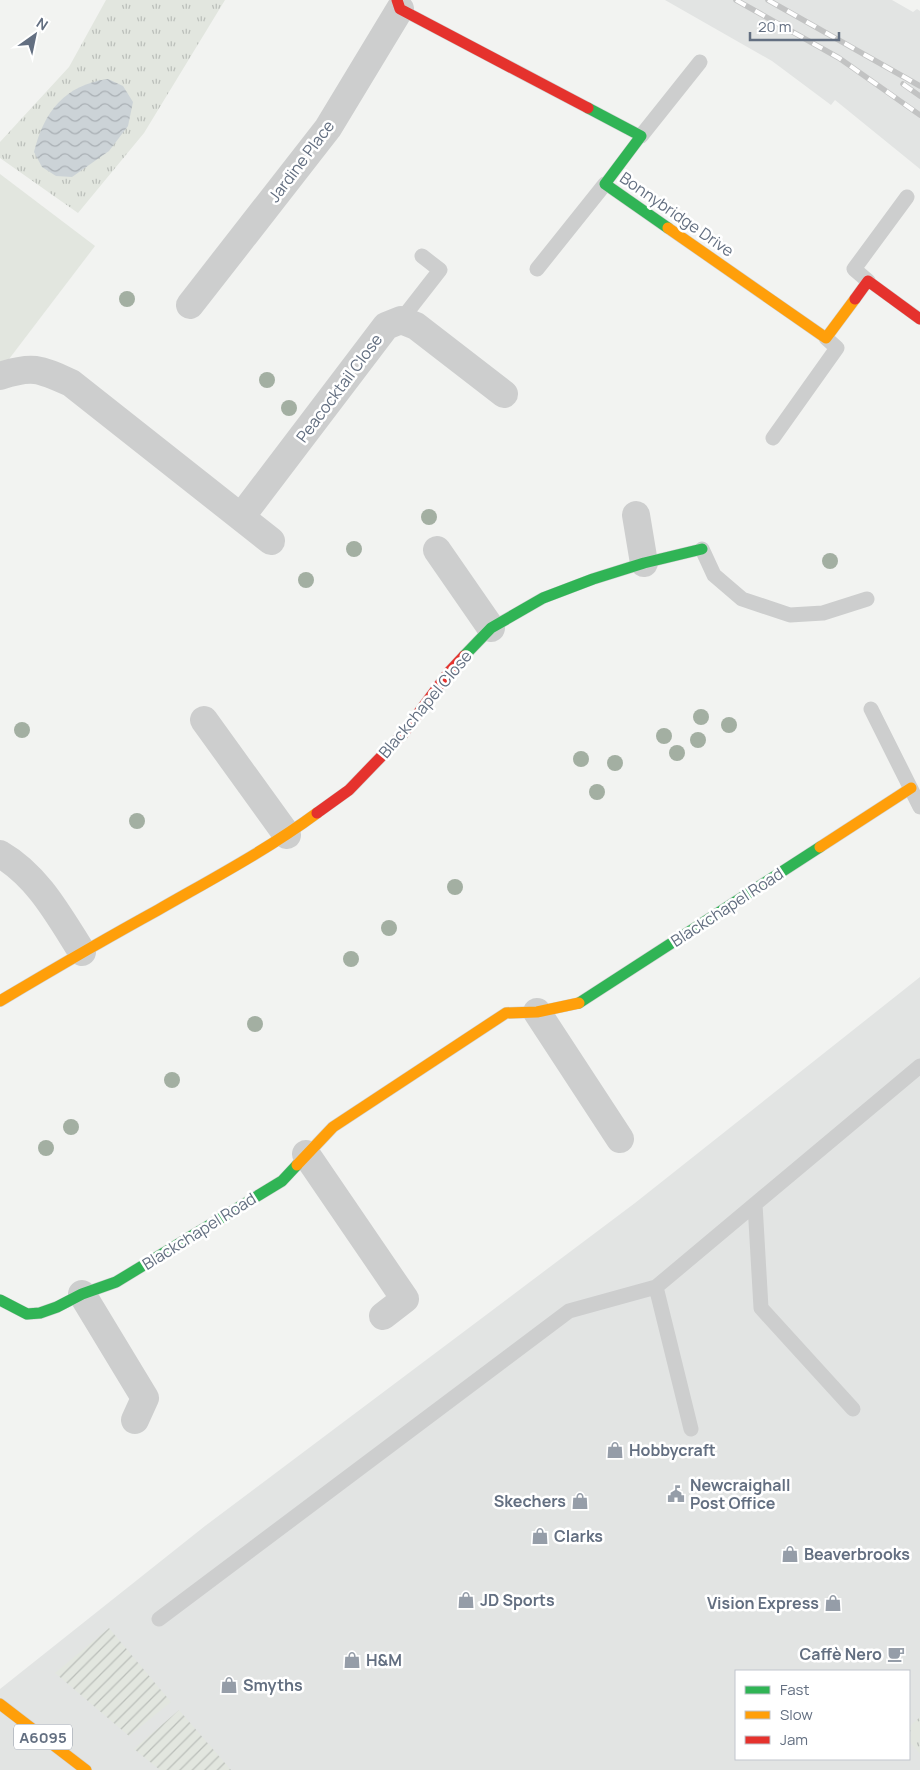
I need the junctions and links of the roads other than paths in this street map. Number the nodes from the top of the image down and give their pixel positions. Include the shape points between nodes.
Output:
1 (398, 4) edge
2 (700, 62) dead end
3 (641, 136) junction
4 (605, 184) junction
5 (907, 197) dead end
6 (422, 256) dead end
7 (537, 270) dead end
8 (868, 281) junction
9 (190, 305) dead end
10 (920, 319) edge
11 (401, 320) junction
12 (826, 338) junction
13 (0, 376) edge
14 (504, 394) dead end
15 (773, 438) dead end
16 (636, 515) dead end
17 (241, 517) junction
18 (271, 541) dead end
19 (702, 549) joint
20 (437, 550) dead end
21 (644, 563) junction
22 (867, 599) dead end
23 (491, 628) junction
24 (871, 709) dead end
25 (204, 720) dead end
26 (911, 788) junction
27 (920, 807) edge
28 (287, 835) junction
29 (0, 854) edge
30 (82, 952) junction
31 (0, 1001) edge
32 (537, 1012) junction
33 (920, 1066) edge
34 (620, 1139) dead end
35 (306, 1154) junction
36 (755, 1204) junction
37 (656, 1287) junction
38 (82, 1294) junction
39 (0, 1300) edge
40 (383, 1316) dead end
41 (853, 1409) dead end
42 (135, 1420) dead end
43 (691, 1429) dead end
44 (159, 1619) dead end
45 (0, 1704) edge
46 (86, 1770) edge

1 - 3 street
1 - 9 street, Jardine Place via 328,128
2 - 3 lane
3 - 4 street, Bonnybridge Drive
4 - 7 lane
4 - 12 street, Bonnybridge Drive
5 - 8 lane via 854,269
6 - 11 lane via 440,270
8 - 10 street
8 - 12 street
11 - 14 street via 416,326
11 - 17 street, Peacocktail Close via 386,326
12 - 15 lane via 838,348
13 - 17 street via 20,369 42,370 71,383
16 - 21 street
17 - 18 street
19 - 21 street, Blackchapel Close
19 - 22 lane via 714,575 742,599 790,615 823,613
20 - 23 street
21 - 23 street, Blackchapel Close via 543,598
23 - 28 street, Blackchapel Close via 449,672 403,734 349,790
24 - 26 lane
25 - 28 street
26 - 27 lane
26 - 32 street, Blackchapel Road via 578,1004
28 - 30 street, Blackchapel Close
29 - 30 street via 15,862 46,895
30 - 31 street, Blackchapel Close
32 - 34 street
32 - 35 street, Blackchapel Road via 506,1013 332,1127
33 - 36 lane
35 - 38 street, Blackchapel Road via 282,1180 116,1282
35 - 40 street via 405,1300
36 - 37 lane
36 - 41 lane via 761,1308
37 - 43 lane
37 - 44 lane via 569,1311
38 - 39 street, Blackchapel Road via 57,1307 27,1314
38 - 42 street via 145,1398
45 - 46 street, A6095

